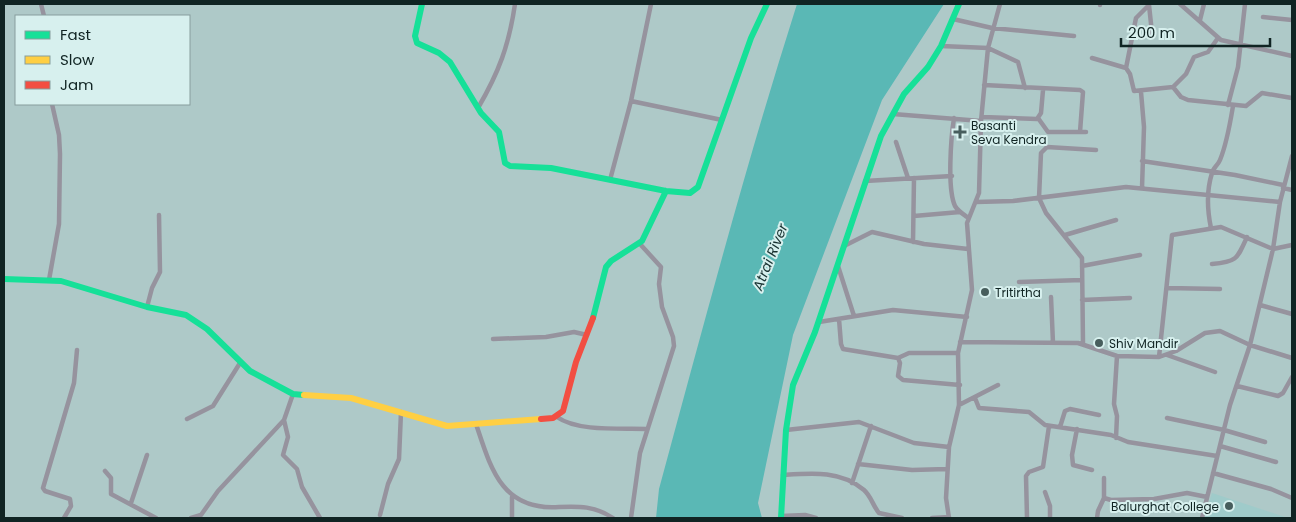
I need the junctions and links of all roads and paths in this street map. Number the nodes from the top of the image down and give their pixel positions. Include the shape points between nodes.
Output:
1 (422, 4) edge
2 (515, 4) edge
3 (651, 4) edge
4 (767, 4) edge
5 (958, 4) edge
6 (1000, 4) edge
7 (1180, 4) edge
8 (1204, 4) edge
9 (1245, 4) edge
10 (1149, 5) edge
11 (1263, 17) dead end
12 (953, 19) junction
13 (1200, 20) junction
14 (1292, 20) edge
15 (992, 28) junction
16 (1152, 33) dead end
17 (1074, 36) dead end
18 (1218, 38) junction
19 (1240, 45) junction
20 (941, 46) junction
21 (988, 48) junction
22 (1292, 56) edge
23 (1092, 58) dead end
24 (1126, 68) junction
25 (984, 85) junction
26 (1174, 87) junction
27 (1026, 88) junction
28 (1044, 90) junction
29 (1141, 92) junction
30 (1292, 98) edge
31 (631, 101) junction
32 (52, 105) edge
33 (1231, 106) junction
34 (478, 108) junction
35 (892, 114) junction
36 (954, 118) junction
37 (1038, 118) junction
38 (981, 119) junction
39 (722, 120) junction
40 (896, 142) dead end
41 (1096, 150) dead end
42 (1292, 156) edge
43 (1142, 161) junction
44 (1290, 168) edge
45 (1212, 171) junction
46 (952, 176) junction
47 (908, 178) junction
48 (914, 178) junction
49 (610, 180) junction
50 (864, 181) junction
51 (1283, 187) junction
52 (1142, 188) junction
53 (1292, 190) edge
54 (666, 191) junction
55 (1208, 194) junction
56 (1039, 198) junction
57 (976, 202) junction
58 (1280, 202) junction
59 (961, 212) junction
60 (159, 215) dead end
61 (914, 216) junction
62 (967, 217) junction
63 (1116, 220) dead end
64 (1211, 228) junction
65 (1065, 235) junction
66 (1247, 237) junction
67 (913, 242) junction
68 (640, 244) junction
69 (1292, 245) edge
70 (844, 246) junction
71 (968, 249) junction
72 (1274, 249) junction
73 (1140, 255) dead end
74 (1212, 264) dead end
75 (838, 266) junction
76 (1082, 266) junction
77 (4, 279) edge
78 (49, 280) junction
79 (1082, 280) junction
80 (1019, 282) dead end
81 (1167, 288) junction
82 (1220, 289) dead end
83 (1050, 297) dead end
84 (1130, 298) dead end
85 (1082, 300) junction
86 (1260, 305) junction
87 (147, 307) junction
88 (1292, 314) edge
89 (854, 316) junction
90 (967, 317) junction
91 (839, 319) junction
92 (818, 322) junction
93 (587, 335) junction
94 (493, 339) dead end
95 (960, 342) junction
96 (1053, 343) junction
97 (1083, 344) junction
98 (1250, 345) junction
99 (77, 350) dead end
100 (958, 353) junction
101 (1117, 356) junction
102 (1167, 356) junction
103 (1159, 357) junction
104 (898, 358) junction
105 (1292, 358) edge
106 (240, 363) junction
107 (1215, 372) dead end
108 (1292, 377) edge
109 (960, 385) junction
110 (998, 386) dead end
111 (1237, 386) junction
112 (293, 394) junction
113 (975, 398) junction
114 (959, 405) junction
115 (401, 412) junction
116 (1099, 414) dead end
117 (557, 416) junction
118 (1167, 418) dead end
119 (187, 419) dead end
120 (284, 420) junction
121 (476, 424) junction
122 (871, 426) junction
123 (1049, 426) junction
124 (1060, 427) junction
125 (648, 429) junction
126 (1077, 429) junction
127 (786, 430) junction
128 (1224, 430) junction
129 (1116, 438) junction
130 (1264, 442) dead end
131 (949, 446) junction
132 (1220, 446) junction
133 (147, 454) dead end
134 (1217, 456) junction
135 (1276, 462) dead end
136 (858, 464) junction
137 (947, 469) junction
138 (1092, 470) dead end
139 (105, 471) dead end
140 (1213, 473) junction
141 (782, 475) junction
142 (1104, 478) dead end
143 (852, 483) junction
144 (1045, 492) dead end
145 (512, 496) junction
146 (1207, 497) junction
147 (1104, 498) junction
148 (1292, 498) edge
149 (131, 504) junction
150 (380, 515) dead end
151 (781, 517) edge
152 (949, 517) edge
153 (64, 518) edge
154 (156, 518) edge
155 (191, 518) edge
156 (320, 518) edge
157 (512, 518) edge
158 (613, 518) edge
159 (631, 518) edge
160 (816, 518) edge
161 (902, 518) edge
162 (932, 518) edge
163 (1027, 518) edge
164 (1050, 518) edge
165 (1097, 518) edge
166 (1202, 518) edge

1 - 34 street via 415,36 417,43 445,56
2 - 34 street via 503,61
3 - 31 street
4 - 39 street via 751,38
5 - 12 street
6 - 15 street
7 - 13 street
8 - 13 street
9 - 19 street
10 - 16 street
10 - 24 street via 1136,18
11 - 14 street
12 - 15 street
12 - 20 street
13 - 18 street
15 - 17 street
15 - 21 street
18 - 19 street
18 - 26 street via 1208,52 1194,57 1186,74
19 - 22 street
19 - 33 street
20 - 21 street
20 - 35 street
21 - 25 street
21 - 27 street via 1018,62
23 - 24 street
24 - 29 street via 1132,89
25 - 27 street
25 - 38 street
26 - 29 street
26 - 33 street via 1184,99
27 - 28 street
28 - 37 street
28 - 37 street via 1083,92 1083,132 1048,132
29 - 43 street via 1144,126
30 - 33 street via 1262,93 1246,106
31 - 39 street
31 - 49 street
32 - 78 street via 60,154 58,231
33 - 45 street via 1219,163
34 - 49 street via 499,132 503,161 508,165 551,168
35 - 36 street
35 - 50 street
36 - 38 street
36 - 46 street
37 - 38 street
38 - 57 street via 980,187
39 - 54 street via 696,191
40 - 47 street
41 - 56 street via 1043,149
42 - 44 street
43 - 45 street
43 - 52 street
44 - 51 street
45 - 51 street
45 - 55 street
46 - 48 street
46 - 59 street via 954,200
47 - 48 street
47 - 50 street
48 - 61 street
49 - 54 street
50 - 70 street
51 - 53 street
51 - 58 street
52 - 55 street
52 - 56 street via 1093,190
54 - 68 street
55 - 58 street
55 - 64 street via 1206,205
56 - 57 street
56 - 65 street via 1046,213
57 - 62 street
58 - 72 street
59 - 61 street
59 - 62 street
60 - 87 street via 160,272
61 - 67 street
62 - 71 street
63 - 65 street
64 - 66 street via 1225,227
64 - 81 street via 1172,235
65 - 76 street via 1080,253
66 - 72 street
66 - 74 street via 1233,261
67 - 70 street via 872,232
67 - 71 street
68 - 93 street via 606,267
68 - 125 street via 661,266 662,310 674,343
69 - 72 street
70 - 75 street
71 - 90 street via 972,290
72 - 86 street
73 - 76 street
75 - 89 street
75 - 92 street
76 - 79 street
77 - 78 street
78 - 87 street
79 - 80 street
79 - 85 street
81 - 82 street
81 - 103 street
83 - 96 street
84 - 85 street
85 - 97 street
86 - 88 street
86 - 98 street
87 - 106 street via 193,319
89 - 90 street via 904,310
89 - 91 street
90 - 95 street
91 - 92 street
91 - 104 street via 843,349
92 - 127 street via 793,385
93 - 94 street via 574,332 538,338
93 - 117 street via 563,411
95 - 96 street
95 - 100 street
96 - 97 street
97 - 101 street
98 - 102 street via 1228,333 1211,331
98 - 105 street
98 - 111 street
99 - 153 street via 74,383 43,488 70,500 71,506
100 - 104 street via 909,353
100 - 109 street
101 - 103 street
101 - 129 street
102 - 103 street
102 - 107 street
104 - 109 street via 900,379
106 - 112 street
106 - 119 street via 213,406
108 - 111 street via 1278,396
109 - 114 street
110 - 113 street
111 - 128 street
112 - 115 street via 351,398
112 - 120 street
113 - 114 street
113 - 123 street via 979,408 1032,413
114 - 131 street
115 - 121 street via 447,426
115 - 150 street via 399,459
116 - 124 street via 1070,408 1065,411
117 - 121 street
117 - 125 street via 578,425
118 - 128 street
120 - 155 street via 218,491 201,515
120 - 156 street via 288,437 283,455 297,469 302,487
121 - 145 street via 495,475
122 - 127 street via 853,421
122 - 131 street via 914,443
122 - 136 street
123 - 124 street
123 - 163 street via 1043,467 1026,476
124 - 126 street
125 - 159 street via 635,474
126 - 129 street
126 - 138 street via 1072,465
127 - 141 street
128 - 130 street
128 - 132 street
129 - 134 street
131 - 137 street
132 - 134 street
132 - 135 street
133 - 149 street
134 - 140 street
136 - 137 street via 912,470
136 - 143 street
137 - 152 street
139 - 149 street via 110,476 111,494
140 - 146 street
140 - 148 street via 1271,488
141 - 143 street via 827,474
141 - 151 street
142 - 147 street
143 - 161 street via 868,495 879,513
144 - 164 street
145 - 157 street
145 - 158 street via 543,508 591,507
146 - 147 street via 1187,493 1154,499
146 - 166 street
147 - 165 street
149 - 154 street
151 - 160 street via 805,515
152 - 162 street

